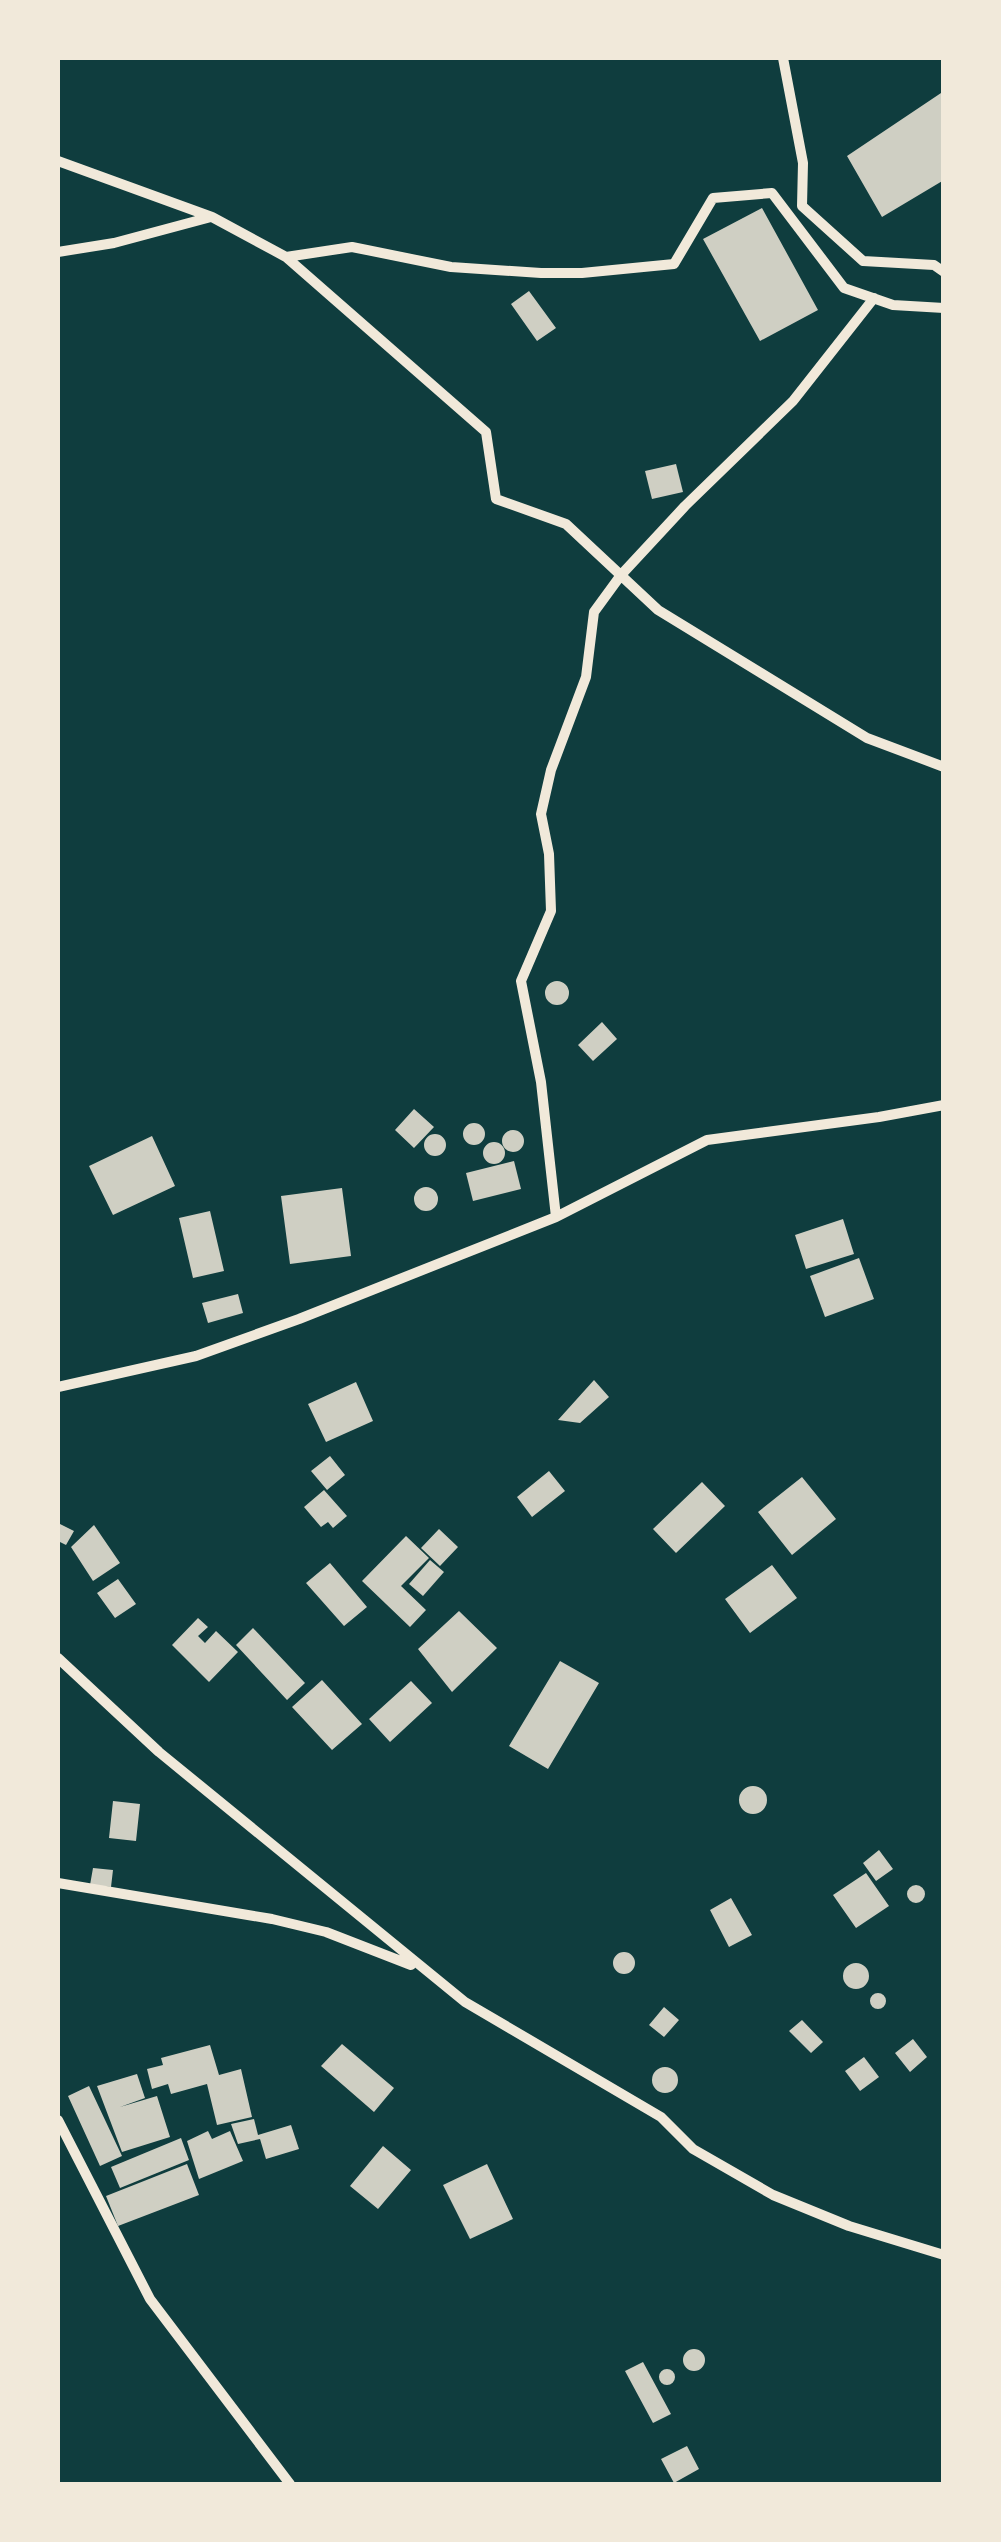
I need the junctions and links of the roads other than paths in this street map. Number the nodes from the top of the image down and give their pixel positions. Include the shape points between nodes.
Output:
1 (783, 58) edge
2 (58, 161) edge
3 (212, 217) junction
4 (58, 252) edge
5 (286, 257) junction
6 (944, 272) edge
7 (874, 298) junction
8 (944, 308) edge
9 (621, 574) junction
10 (944, 767) edge
11 (944, 1105) edge
12 (556, 1217) junction
13 (58, 1387) edge
14 (58, 1658) edge
15 (58, 1883) edge
16 (421, 1968) junction
17 (58, 2120) edge
18 (944, 2255) edge
19 (290, 2484) edge

1 - 6 street via 803,163 802,206 863,261 934,265
2 - 3 street
3 - 4 street
3 - 5 street
5 - 7 street via 352,248 451,267 582,273 674,264 714,198 772,193 844,288
5 - 9 street via 486,432 496,499 566,524
7 - 8 street
7 - 9 street via 793,400
9 - 10 street via 658,610 867,738
9 - 12 street via 594,612 586,677 551,770 541,814 550,911 521,981
11 - 12 street via 707,1140
12 - 13 street via 196,1356
14 - 16 street via 159,1752
15 - 16 street via 272,1918
16 - 18 street via 773,2195
17 - 19 street via 150,2299

